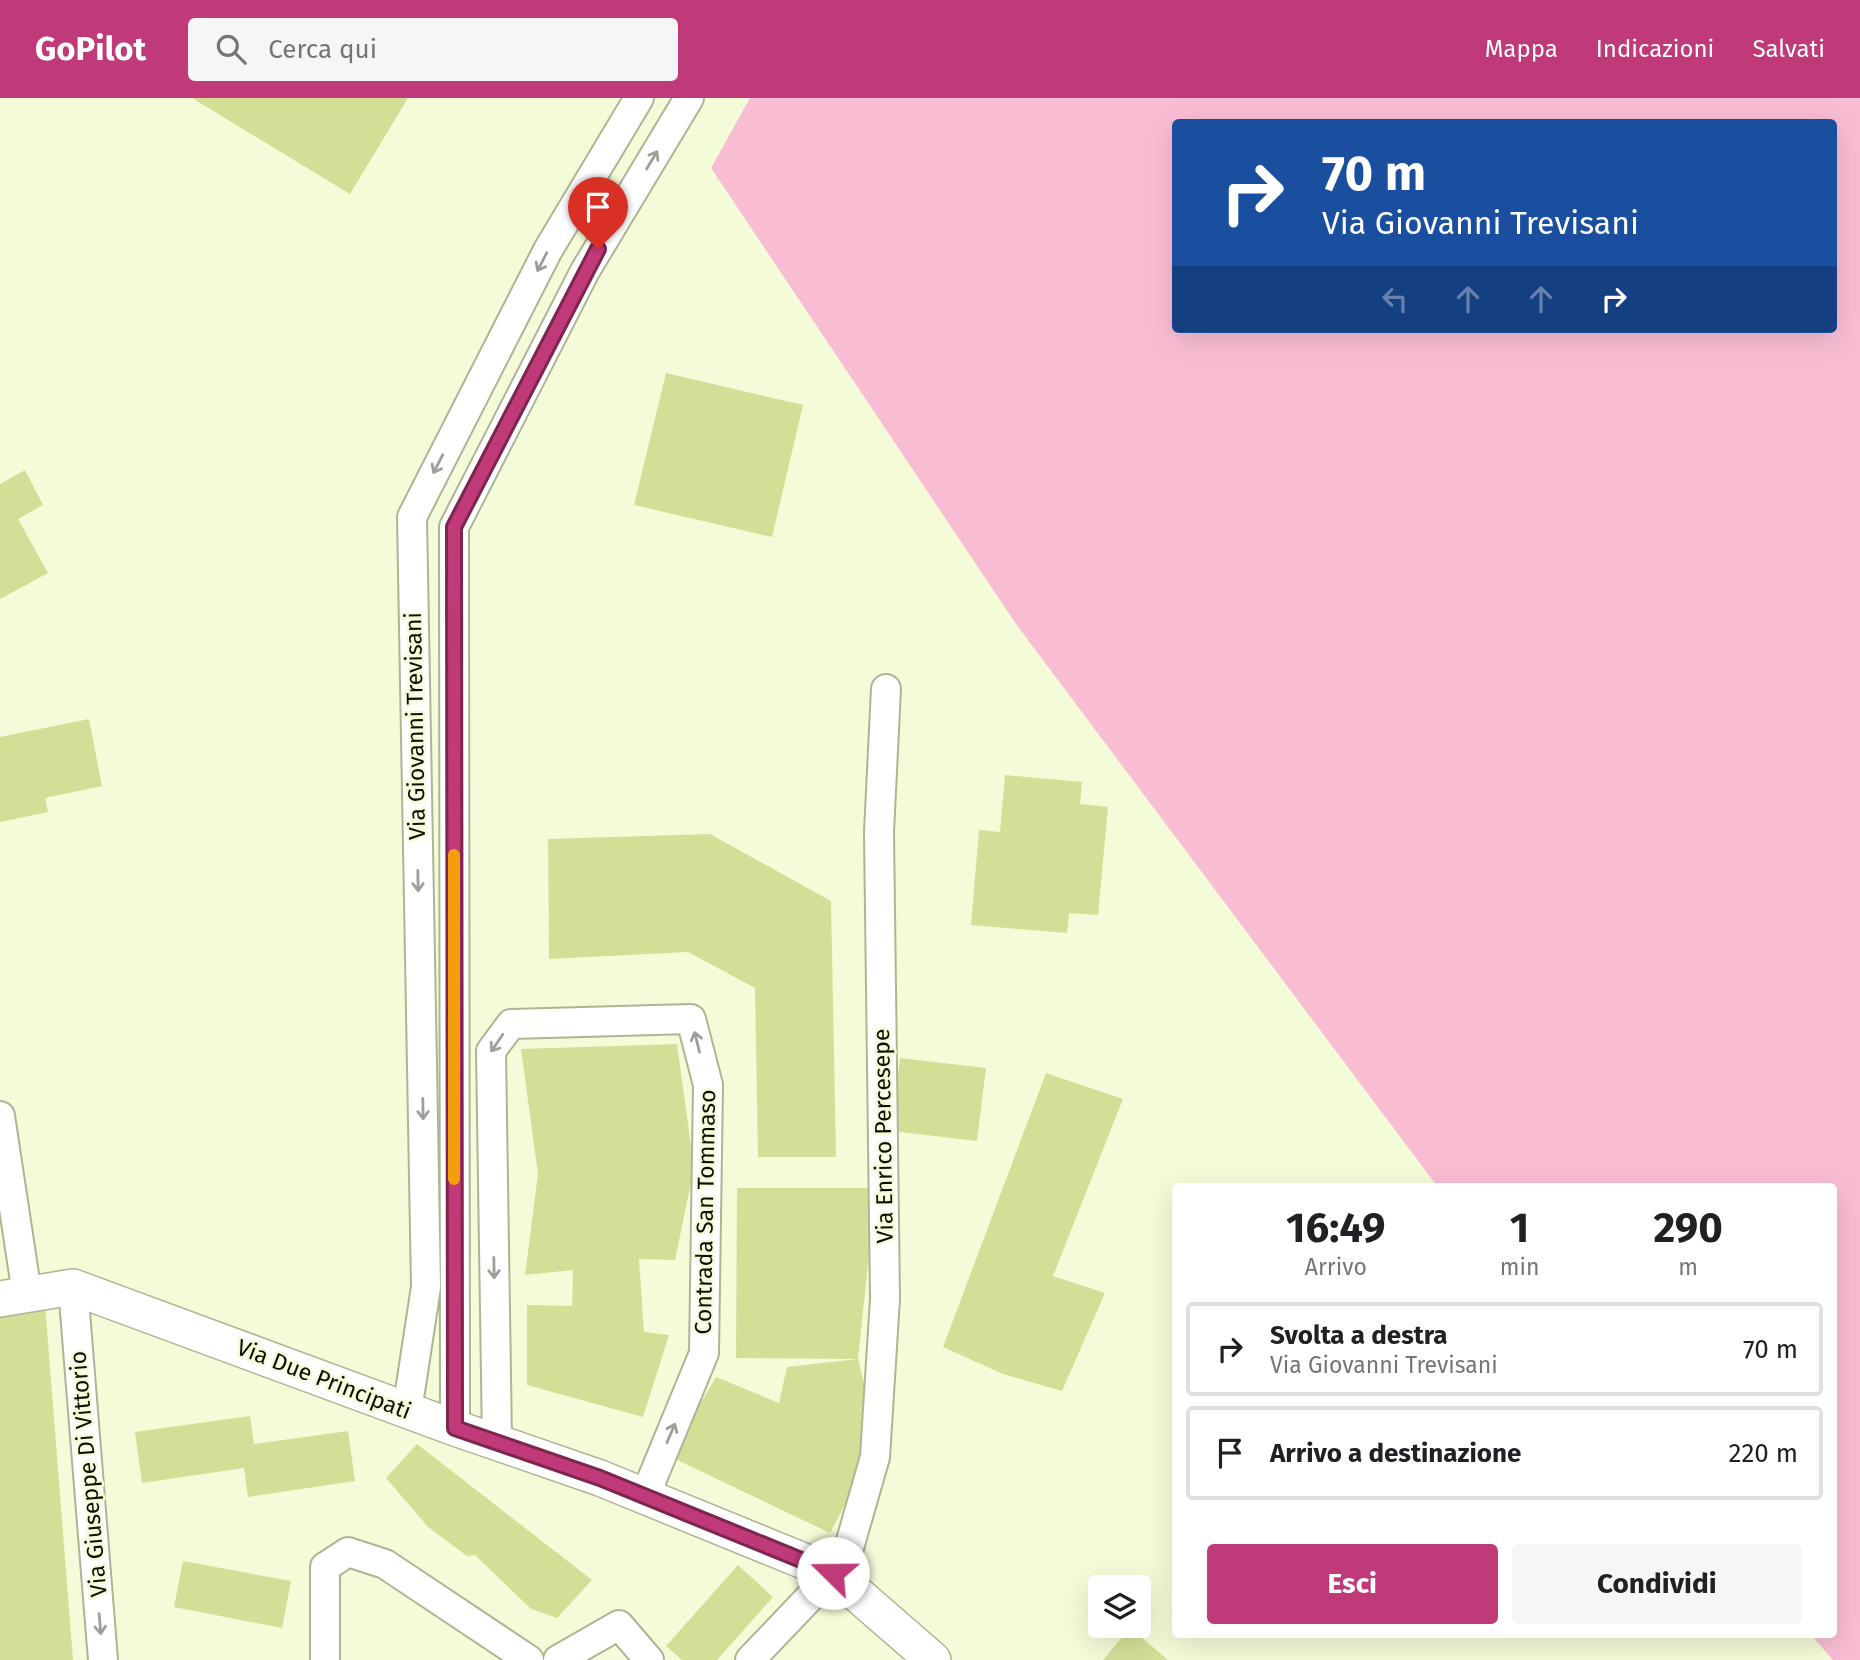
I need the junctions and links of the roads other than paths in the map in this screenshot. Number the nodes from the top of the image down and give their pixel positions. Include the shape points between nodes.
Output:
1 (639, 98) edge
2 (689, 98) edge
3 (886, 689) dead end
4 (0, 1116) edge
5 (73, 1287) junction
6 (14, 1297) edge
7 (407, 1411) junction
8 (455, 1428) junction
9 (497, 1441) junction
10 (645, 1496) junction
11 (837, 1576) junction
12 (103, 1660) edge
13 (325, 1660) edge
14 (529, 1660) edge
15 (558, 1660) edge
16 (649, 1660) edge
17 (750, 1660) edge
18 (933, 1660) edge

1 -> 7 street, Via Giovanni Trevisani via 548,250 412,517 426,1287
8 -> 2 street, Via Giovanni Trevisani via 454,527 586,271
3 - 11 street, Via Enrico Percesepe via 879,832 885,1299 875,1457
4 - 6 street
5 - 6 street, Via Due Principati
5 - 7 street, Via Due Principati
5 -> 12 street, Via Giuseppe Di Vittorio
7 - 8 street, Via Due Principati
8 - 9 street, Via Due Principati
9 - 10 street, Via Due Principati
10 -> 9 street, Contrada San Tommaso via 704,1353 708,1085 691,1019 511,1024 491,1051
10 - 11 street, Via Due Principati
11 - 17 street
11 - 18 street, Via Due Principati
13 - 14 street via 325,1567 348,1552 385,1564
15 - 16 street via 619,1625

